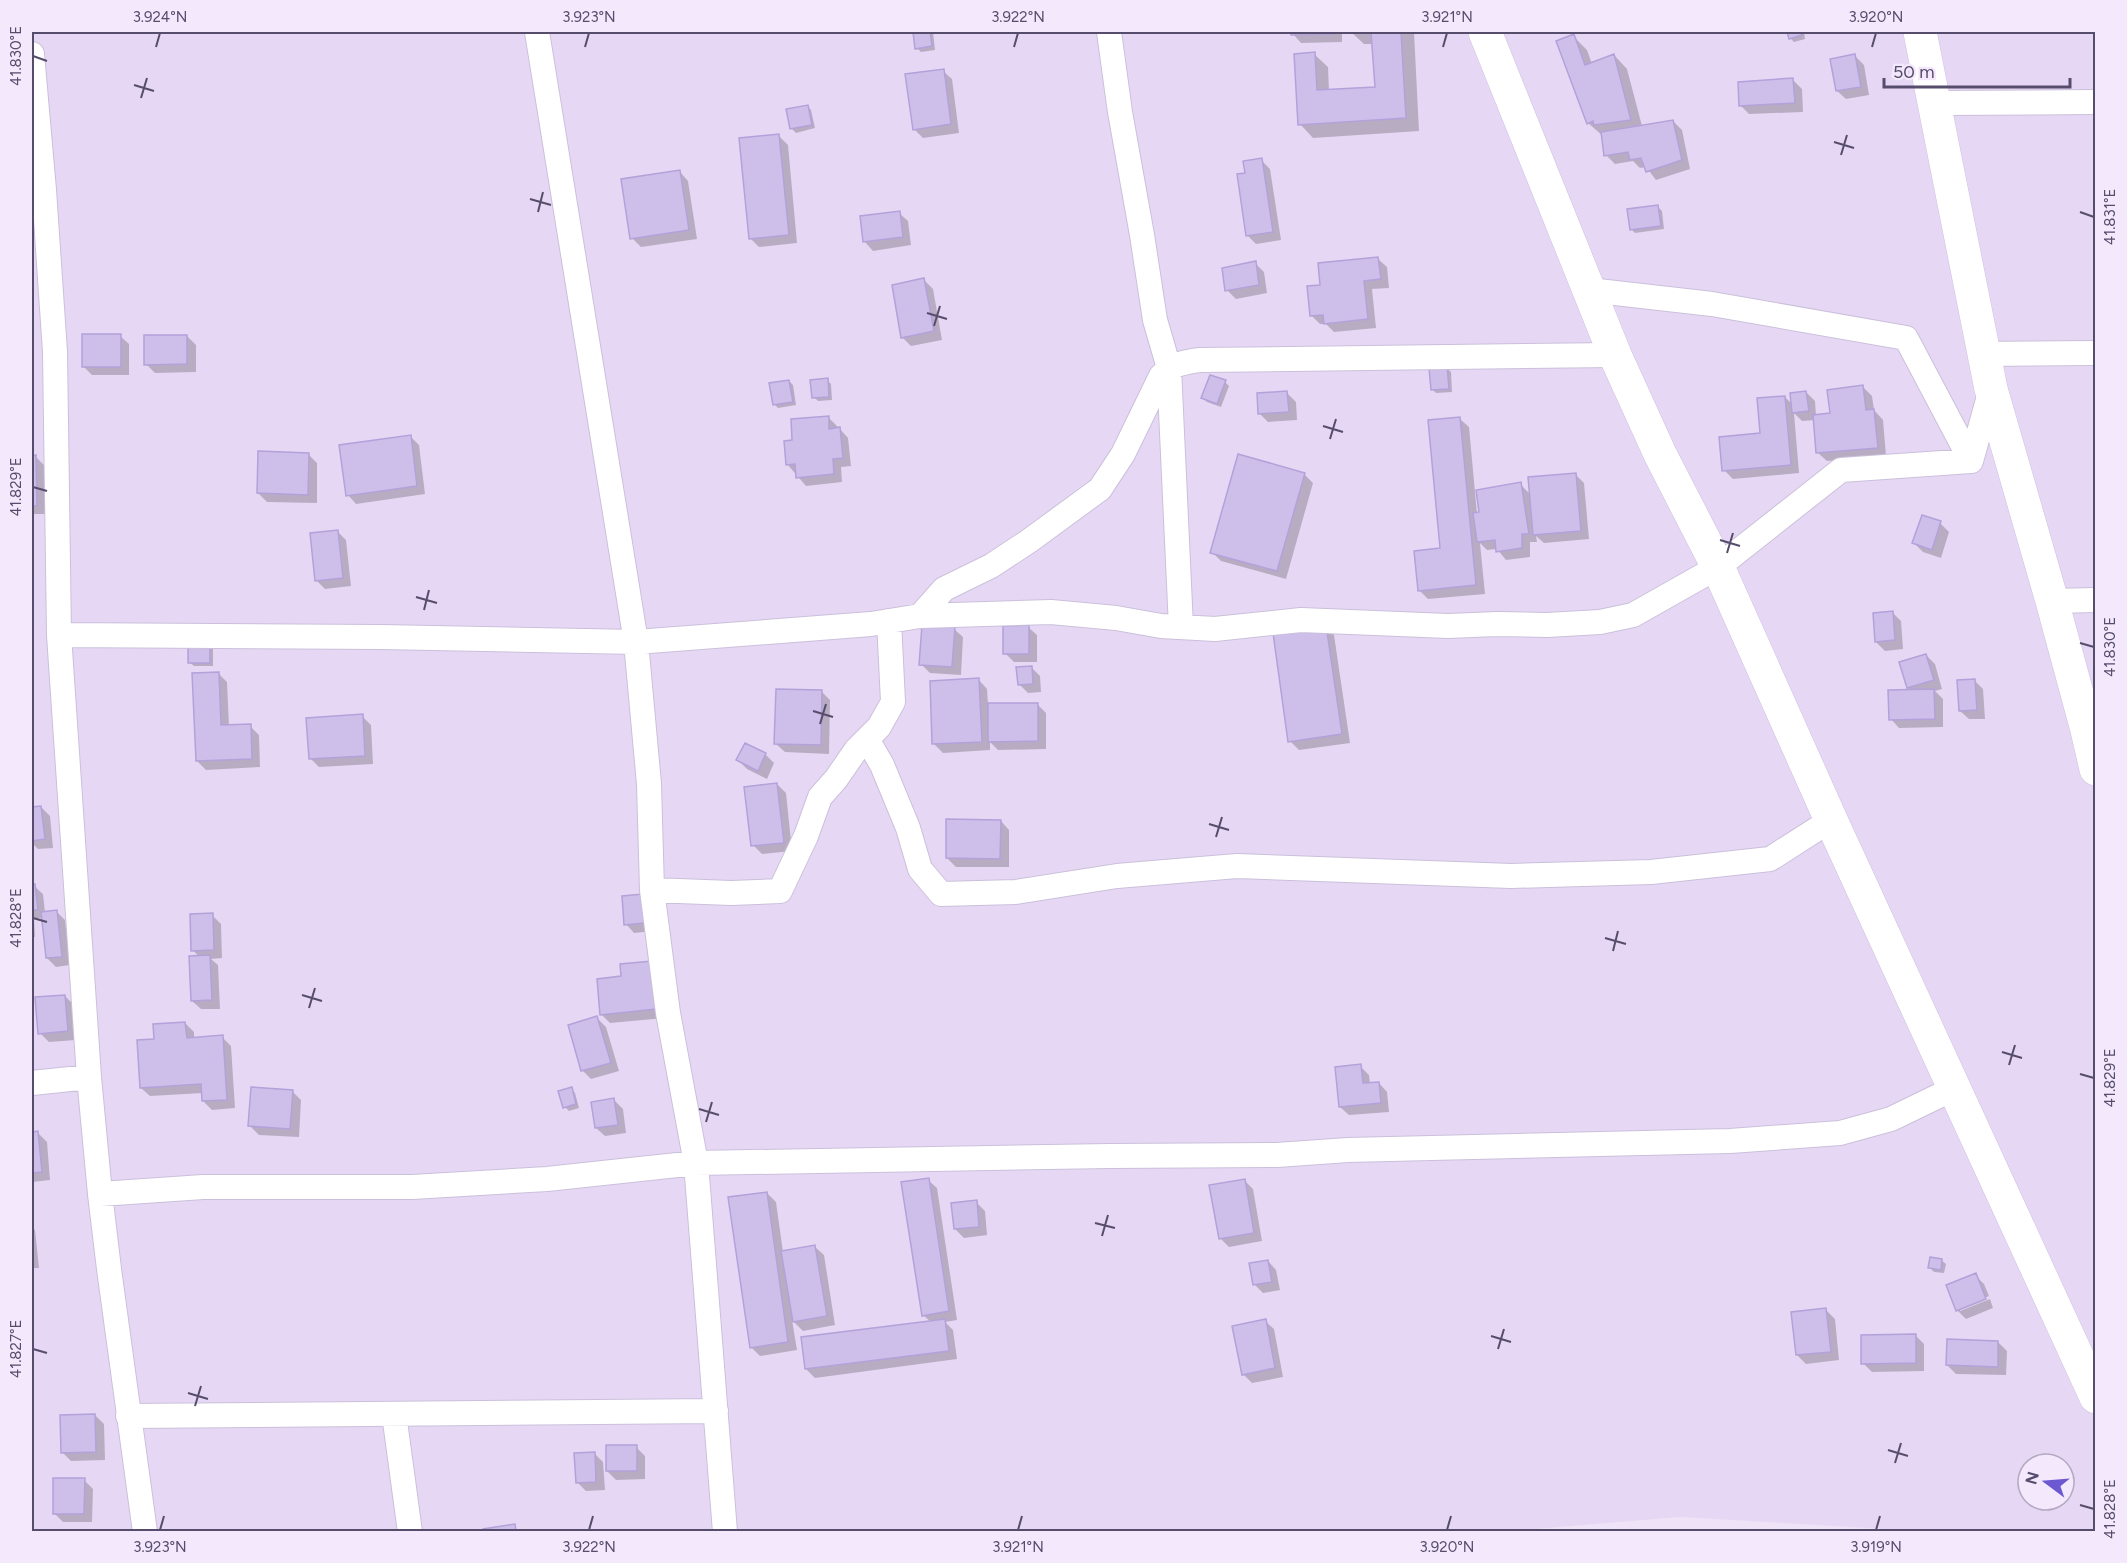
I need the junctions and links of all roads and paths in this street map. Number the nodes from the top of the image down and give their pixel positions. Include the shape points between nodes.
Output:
1 (537, 32) edge
2 (1109, 32) edge
3 (1485, 32) edge
4 (1920, 32) edge
5 (32, 54) edge
6 (2096, 102) edge
7 (1936, 103) junction
8 (1589, 290) junction
9 (2096, 353) edge
10 (1984, 354) junction
11 (1615, 355) junction
12 (1169, 368) junction
13 (1991, 389) junction
14 (1971, 460) junction
15 (1718, 567) junction
16 (2096, 600) edge
17 (2052, 601) junction
18 (920, 616) junction
19 (889, 621) junction
20 (1181, 627) junction
21 (59, 635) junction
22 (636, 642) junction
23 (867, 739) junction
24 (2096, 769) edge
25 (1831, 820) junction
26 (652, 890) junction
27 (89, 1077) junction
28 (32, 1083) edge
29 (1955, 1088) junction
30 (696, 1163) junction
31 (100, 1194) junction
32 (2096, 1397) edge
33 (716, 1411) junction
34 (394, 1414) junction
35 (128, 1416) junction
36 (145, 1532) edge
37 (410, 1532) edge
38 (725, 1532) edge

1 - 22 street
2 - 12 street via 1155,320
3 - 8 main road
4 - 7 main road
5 - 21 street via 55,352
6 - 7 street
7 - 10 main road
8 - 11 main road
8 - 14 street via 1712,304 1906,338
9 - 10 street
10 - 13 main road
11 - 12 street via 1200,360
11 - 15 main road
12 - 18 street via 1161,376 1124,454 1100,489 991,566 944,590
12 - 20 street
13 - 14 street
13 - 17 main road
14 - 15 street via 1841,470
15 - 20 street via 1633,615 1600,622 1448,626 1301,620 1215,629
15 - 25 main road
16 - 17 street
17 - 24 main road
18 - 19 street
18 - 20 street via 1051,612
19 - 22 street
19 - 23 street via 893,702
21 - 22 street
21 - 27 street
22 - 26 street via 649,784
23 - 25 street via 908,828 920,869 941,894 1016,892 1117,876 1237,866 1511,876 1651,872 1770,859
23 - 26 street via 820,797 780,891
25 - 29 main road
26 - 30 street via 668,1013
27 - 28 street
27 - 31 street
29 - 30 street via 1891,1119 1840,1133 1730,1141 1277,1155
29 - 32 main road
30 - 31 street via 547,1179 412,1186 203,1187
30 - 33 street
31 - 35 street
33 - 34 street
33 - 38 street
34 - 35 street
34 - 37 street
35 - 36 street

